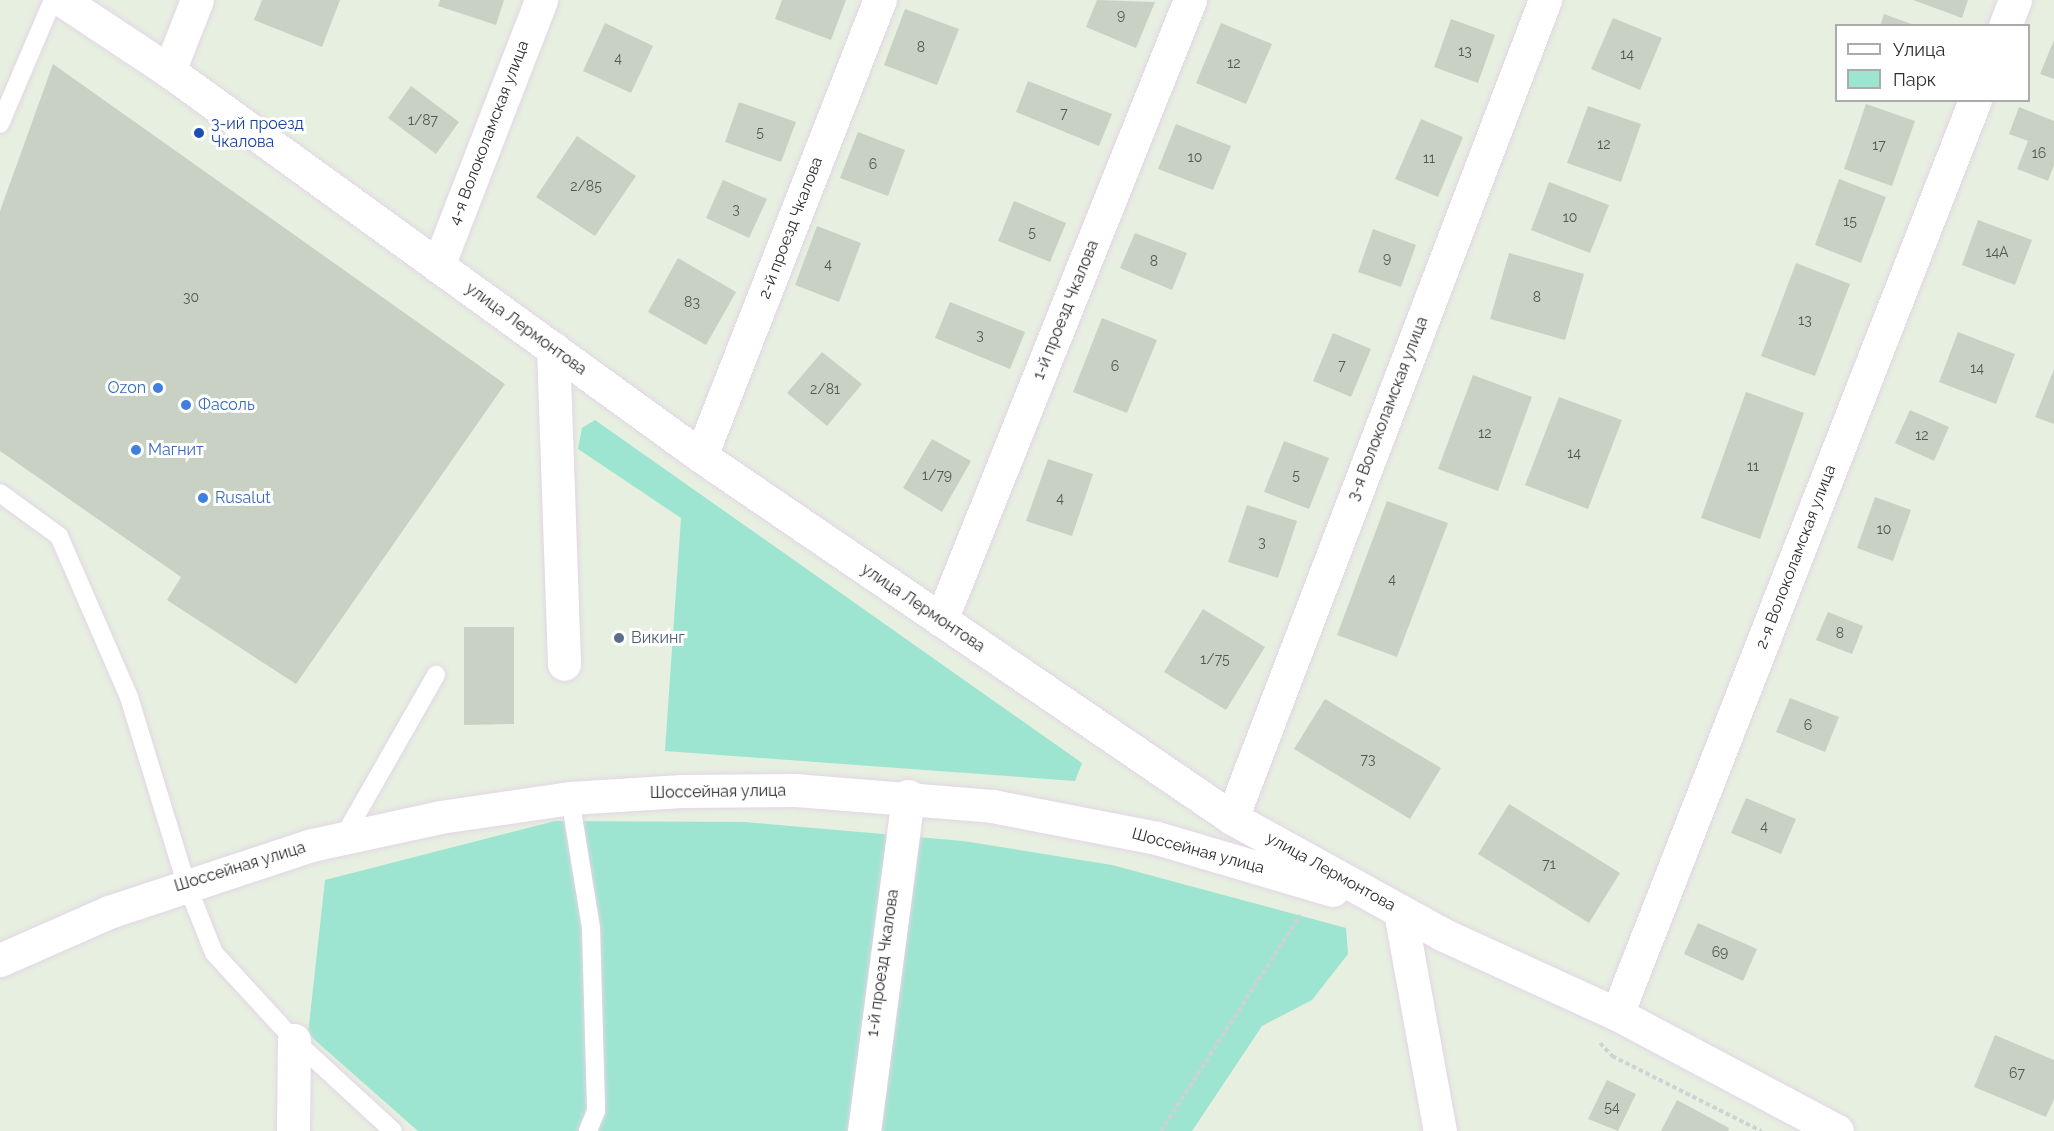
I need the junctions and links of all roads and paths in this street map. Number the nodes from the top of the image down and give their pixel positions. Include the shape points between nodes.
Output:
1 (53, 0) edge
2 (62, 0) edge
3 (197, 0) edge
4 (541, 0) edge
5 (880, 0) edge
6 (1190, 0) edge
7 (1545, 0) edge
8 (2014, 0) edge
9 (2006, 24) edge
10 (169, 71) junction
11 (1974, 102) edge
12 (0, 124) edge
13 (438, 266) junction
14 (553, 348) junction
15 (701, 456) junction
16 (2, 499) edge
17 (941, 620) junction
18 (564, 664) dead end
19 (436, 675) dead end
20 (908, 796) junction
21 (570, 798) junction
22 (1232, 818) junction
23 (343, 838) junction
24 (186, 883) junction
25 (1319, 886) junction
26 (1401, 917) junction
27 (1442, 934) junction
28 (1, 959) edge
29 (1617, 1014) junction
30 (294, 1040) junction
31 (293, 1131) edge
32 (393, 1131) edge
33 (588, 1131) edge
34 (864, 1131) edge
35 (1161, 1131) edge
36 (1440, 1131) edge
37 (1837, 1131) edge

1 - 12 lane
2 - 10 street, улица Лермонтова
3 - 10 street
4 - 13 street, 4-я Волоколамская улица
5 - 15 street, 2-й проезд Чкалова
6 - 17 street, 1-й проезд Чкалова
7 - 22 street, 3-я Волоколамская улица
8 - 9 street
10 - 13 street, улица Лермонтова
11 - 29 street, 2-я Волоколамская улица
13 - 14 street, улица Лермонтова
14 - 15 street, улица Лермонтова
14 - 18 street
15 - 17 street, улица Лермонтова
16 - 24 lane via 59,536 129,697
17 - 22 street, улица Лермонтова
19 - 23 lane
20 - 21 street, Шоссейная улица via 795,790
20 - 25 street, Шоссейная улица via 1075,820 1239,860
20 - 34 street, 1-й проезд Чкалова
21 - 23 street, Шоссейная улица via 440,817
21 - 33 lane via 591,928 596,1111
22 - 27 street, улица Лермонтова
23 - 24 street, Шоссейная улица
24 - 28 street, Шоссейная улица
24 - 30 lane via 214,953
25 - 26 street, Шоссейная улица
25 - 35 path
26 - 27 street, Шоссейная улица
26 - 36 street
27 - 29 street, улица Лермонтова
29 - 37 street, улица Лермонтова
30 - 31 street
30 - 32 lane

